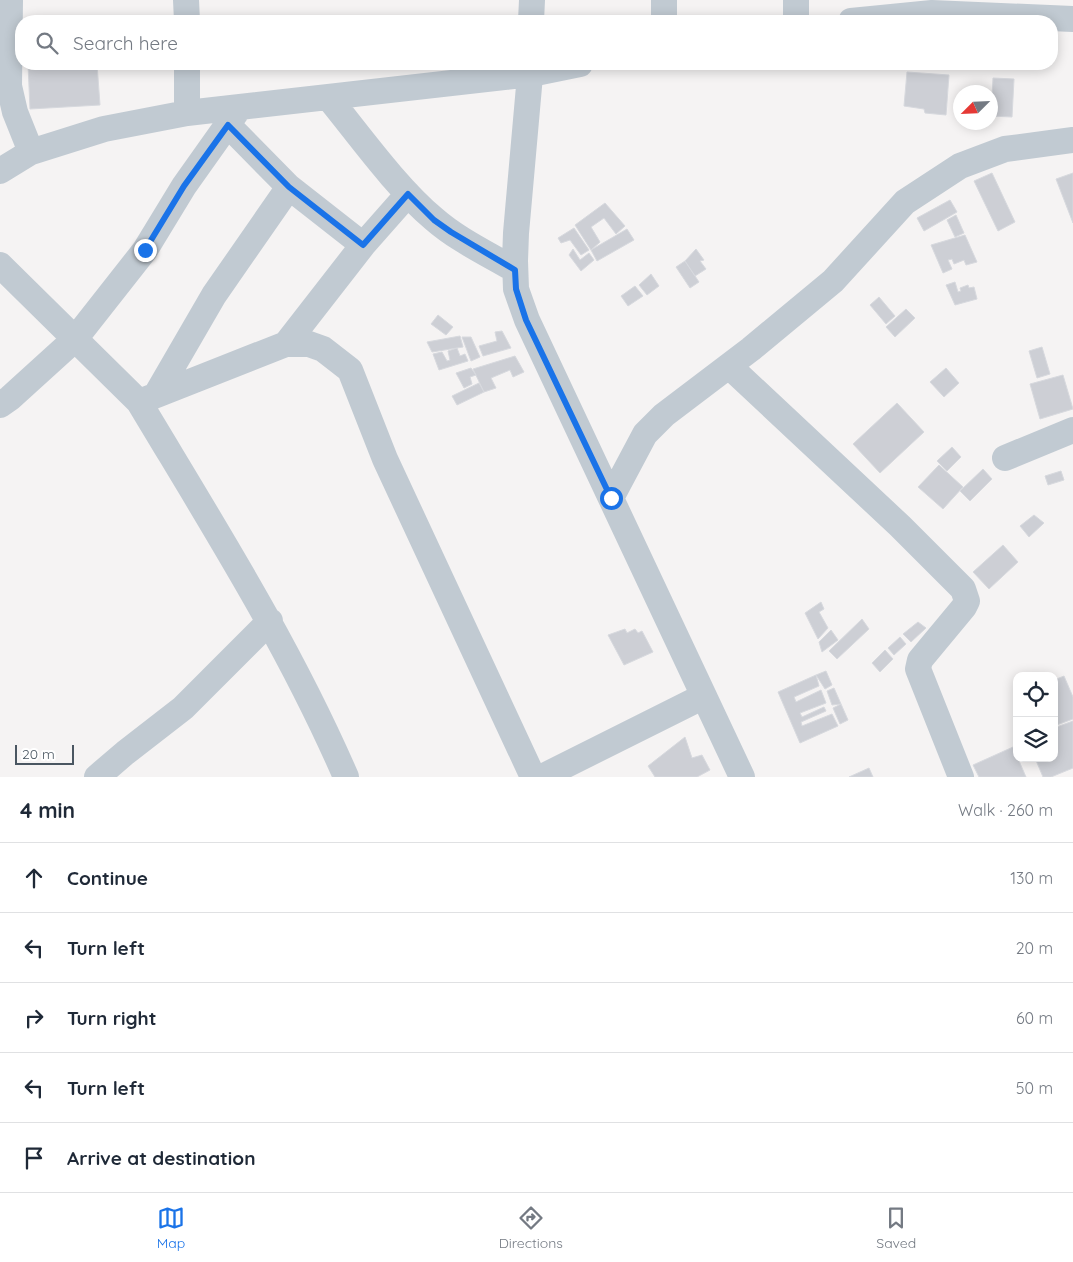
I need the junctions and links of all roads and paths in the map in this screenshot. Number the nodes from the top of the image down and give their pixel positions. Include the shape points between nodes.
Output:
1 (10, 0) edge
2 (186, 0) edge
3 (532, 0) edge
4 (664, 0) edge
5 (796, 0) edge
6 (932, 6) edge
7 (1047, 9) edge
8 (186, 15) edge
9 (531, 15) edge
10 (664, 15) edge
11 (796, 15) edge
12 (883, 15) edge
13 (1073, 19) edge
14 (187, 70) edge
15 (524, 70) edge
16 (531, 70) edge
17 (328, 97) junction
18 (187, 113) junction
19 (234, 116) junction
20 (1073, 140) edge
21 (31, 152) junction
22 (0, 171) edge
23 (289, 187) junction
24 (408, 194) junction
25 (363, 245) junction
26 (0, 265) edge
27 (515, 270) junction
28 (75, 339) junction
29 (286, 344) junction
30 (729, 366) junction
31 (148, 398) junction
32 (0, 405) edge
33 (1073, 430) edge
34 (1006, 458) dead end
35 (611, 498) junction
36 (270, 621) junction
37 (704, 696) junction
38 (97, 777) edge
39 (346, 777) edge
40 (533, 777) edge
41 (542, 777) edge
42 (742, 777) edge
43 (961, 777) edge

1 - 21 street via 9,86
2 - 8 street
3 - 9 street
4 - 10 street
5 - 11 street
6 - 7 street
6 - 12 street
7 - 13 street
14 - 18 street
15 - 17 street
16 - 27 street
17 - 19 street
17 - 24 street
18 - 19 street
18 - 21 street via 104,129
19 - 23 street
19 - 28 street via 184,186 145,250
20 - 30 street via 1005,149 960,166 905,202 833,281
21 - 22 street
23 - 25 street
23 - 31 street
24 - 25 street
24 - 27 street via 434,220
25 - 29 street
26 - 28 street
27 - 35 street via 516,289 526,320
28 - 31 street
28 - 32 street
29 - 31 street
29 - 40 street via 309,344 350,370 385,459
30 - 35 street via 664,415 646,434
30 - 43 street via 963,589 967,601 964,607 920,660 918,669
31 - 36 street
33 - 34 street
35 - 37 street
36 - 38 street via 183,708
36 - 39 street
37 - 41 street
37 - 42 street

